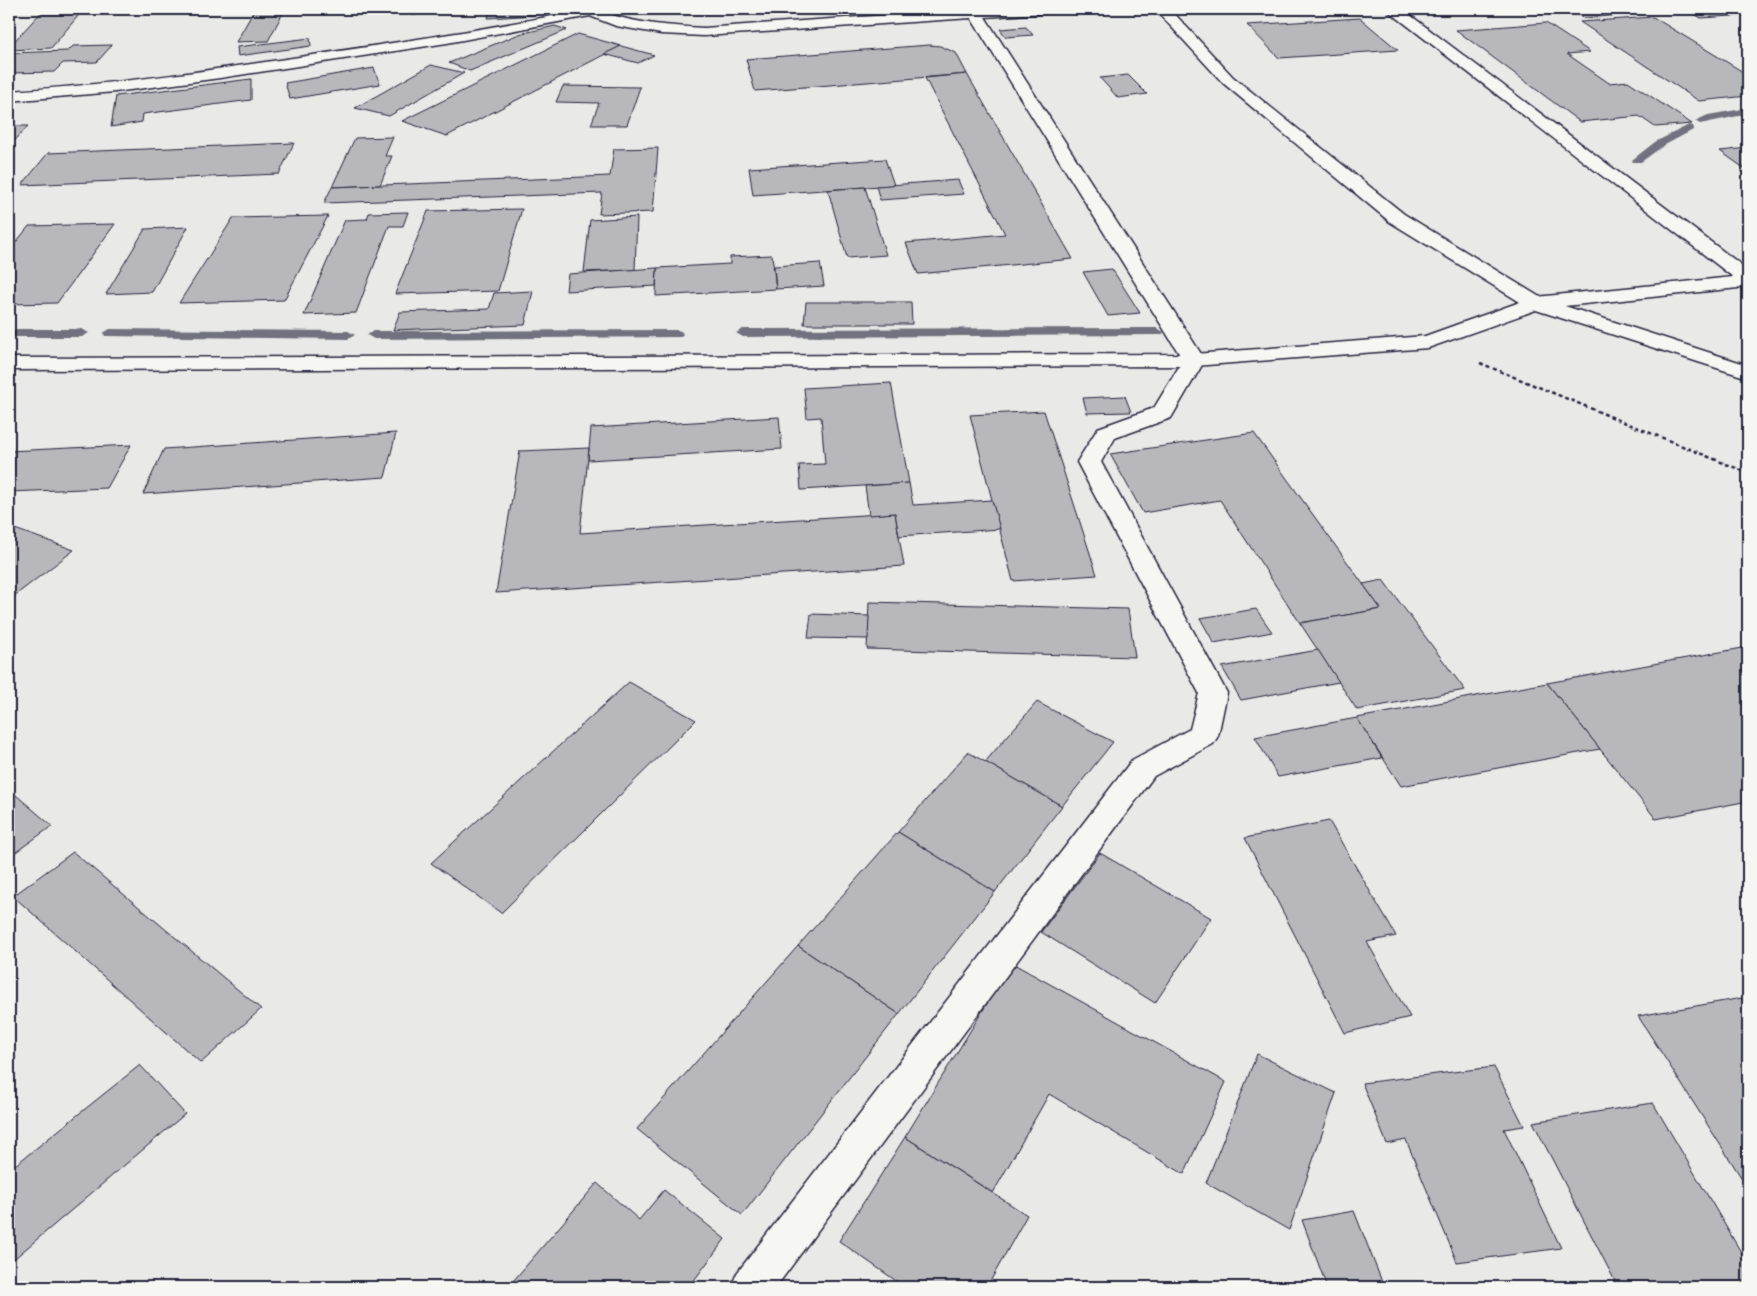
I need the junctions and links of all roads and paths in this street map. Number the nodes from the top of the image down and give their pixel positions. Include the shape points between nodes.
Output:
1 (1046, 9) edge
2 (1162, 9) edge
3 (1393, 9) edge
4 (597, 10) edge
5 (975, 13) junction
6 (9, 96) edge
7 (1748, 280) edge
8 (1536, 303) junction
9 (1428, 342) junction
10 (1194, 360) junction
11 (9, 364) edge
12 (1748, 372) edge
13 (1748, 473) edge
14 (751, 1287) edge

1 - 5 street
2 - 8 street via 1228,80 1397,218
3 - 7 street
4 - 5 street via 621,23 661,30 704,32
4 - 6 street via 419,44 193,77
5 - 10 street
7 - 8 street
8 - 9 street
8 - 12 street
9 - 10 street
9 - 13 path
10 - 11 street
10 - 14 street via 1162,413 1106,433 1088,462 1213,693 1203,736 1143,768

